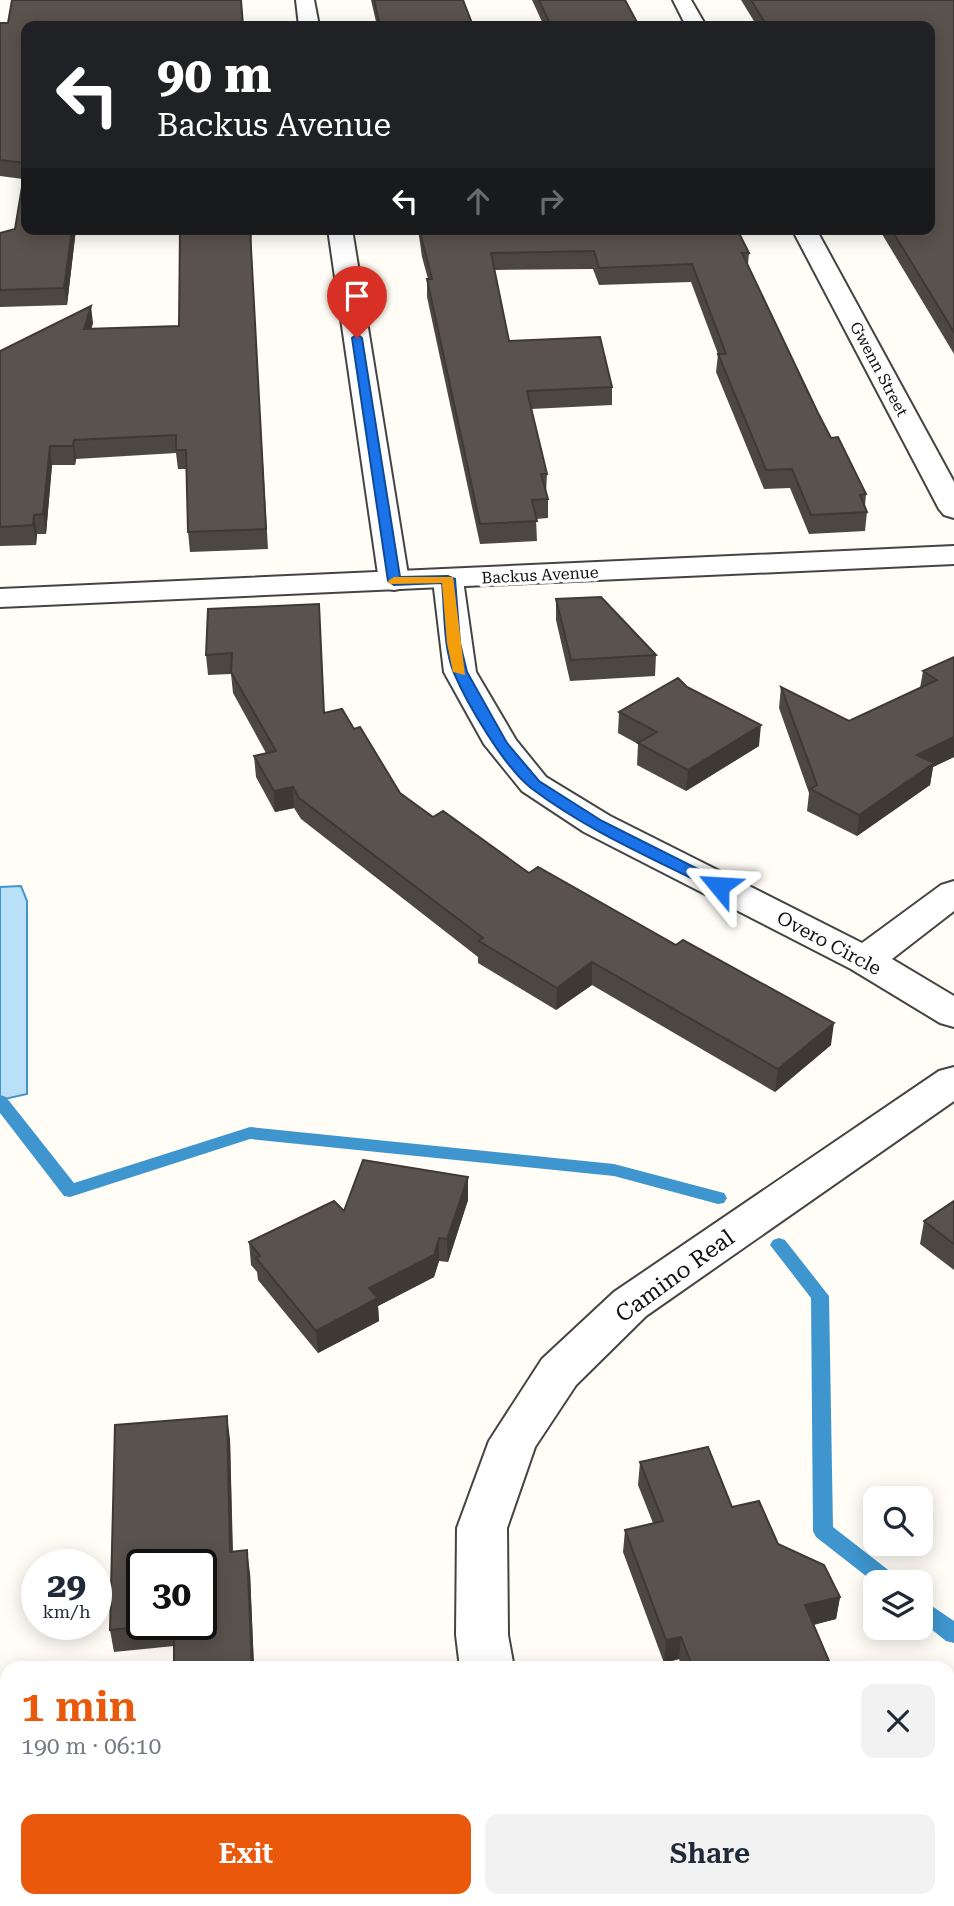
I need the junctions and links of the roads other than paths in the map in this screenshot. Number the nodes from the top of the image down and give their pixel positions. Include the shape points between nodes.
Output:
1 (305, 0) edge
2 (682, 0) edge
3 (308, 21) edge
4 (693, 21) edge
5 (341, 235) edge
6 (807, 235) edge
7 (954, 509) edge
8 (954, 555) edge
9 (448, 579) junction
10 (394, 581) junction
11 (0, 598) edge
12 (954, 893) edge
13 (865, 960) junction
14 (954, 1014) edge
15 (954, 1081) edge
16 (486, 1661) edge

1 - 3 street
2 - 4 street
5 - 10 street
6 - 7 street, Gwenn Street
8 - 9 street, Backus Avenue
9 - 10 street, Backus Avenue
9 - 13 street, Overo Circle via 460,672 501,744 534,784 597,824
10 - 11 street, Backus Avenue
12 - 13 street
13 - 14 street, Overo Circle
15 - 16 street, Camino Real via 630,1304 559,1372 513,1441 482,1528

